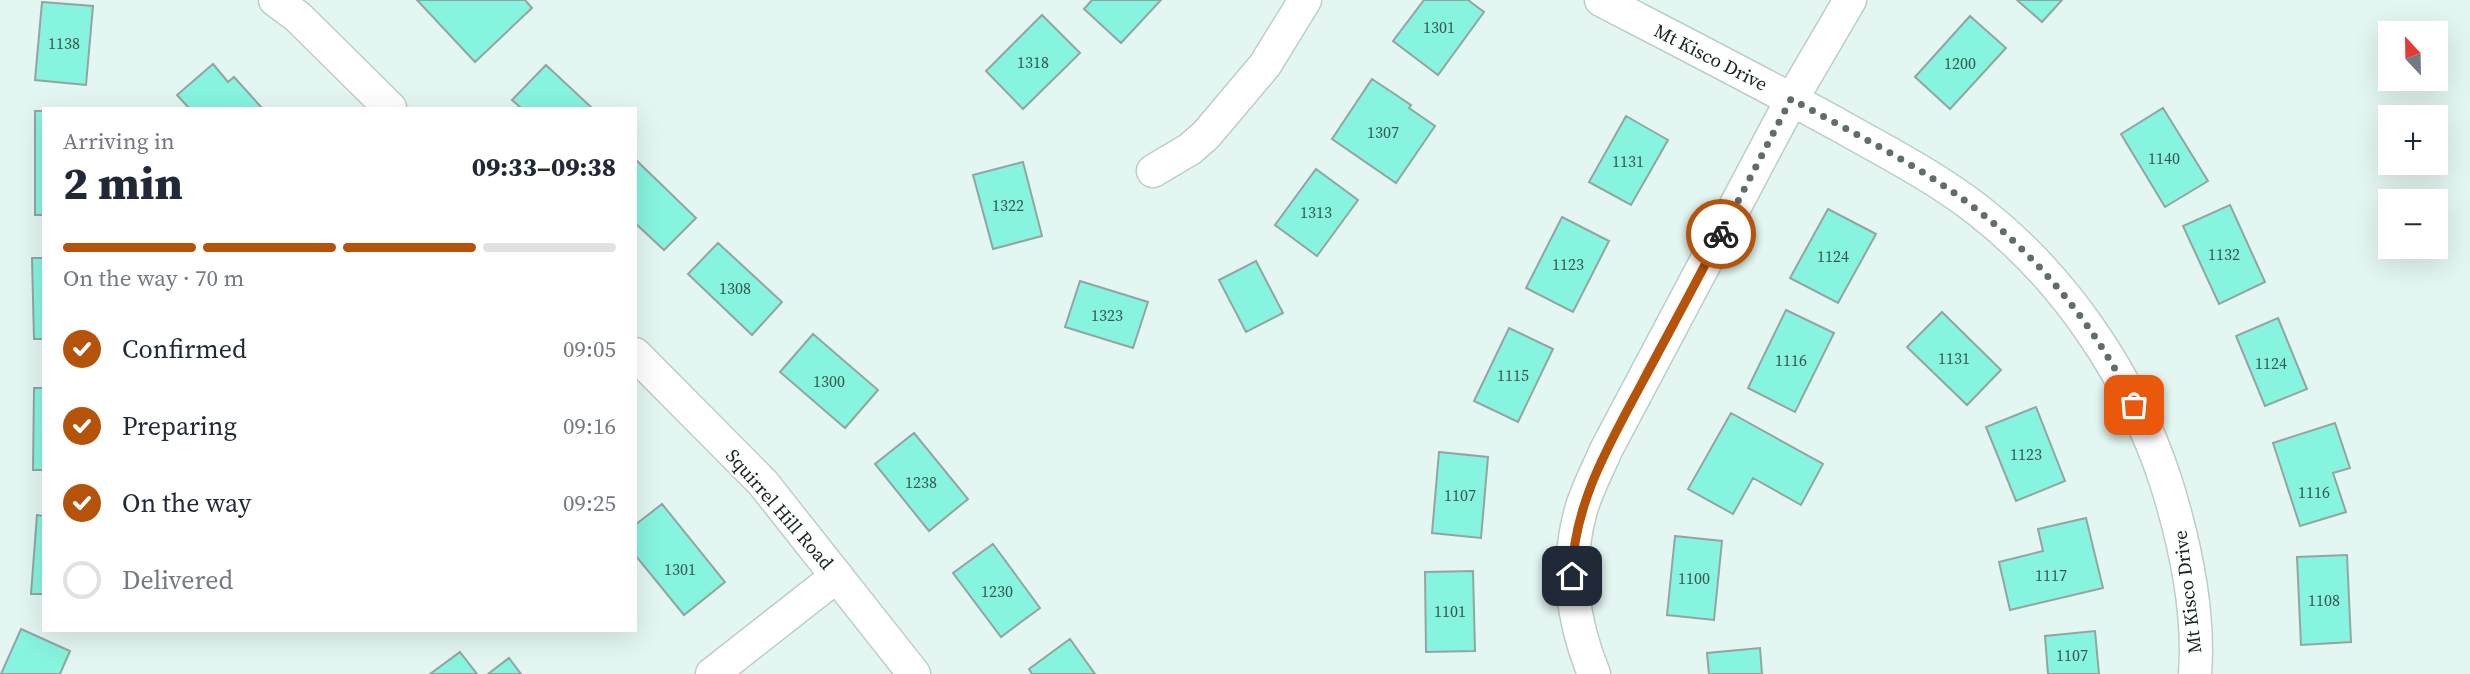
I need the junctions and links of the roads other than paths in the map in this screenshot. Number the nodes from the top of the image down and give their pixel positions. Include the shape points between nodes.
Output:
1 (275, 0) edge
2 (1306, 0) edge
3 (1601, 0) edge
4 (1850, 0) edge
5 (1791, 99) junction
6 (389, 107) edge
7 (1153, 171) dead end
8 (637, 356) edge
9 (837, 576) junction
10 (712, 674) edge
11 (914, 674) edge
12 (1594, 674) edge
13 (2194, 674) edge

1 - 6 street
2 - 7 street via 1265,65 1206,135
3 - 5 street, Mt Kisco Drive
4 - 5 street
5 - 12 street via 1606,450 1582,508 1572,553 1572,598 1581,642
5 - 13 street, Mt Kisco Drive via 1913,166 1981,213 2033,260 2081,317 2123,383 2155,449 2178,519 2195,629
8 - 9 street, Squirrel Hill Road via 763,483
9 - 10 street
9 - 11 street, Squirrel Hill Road

